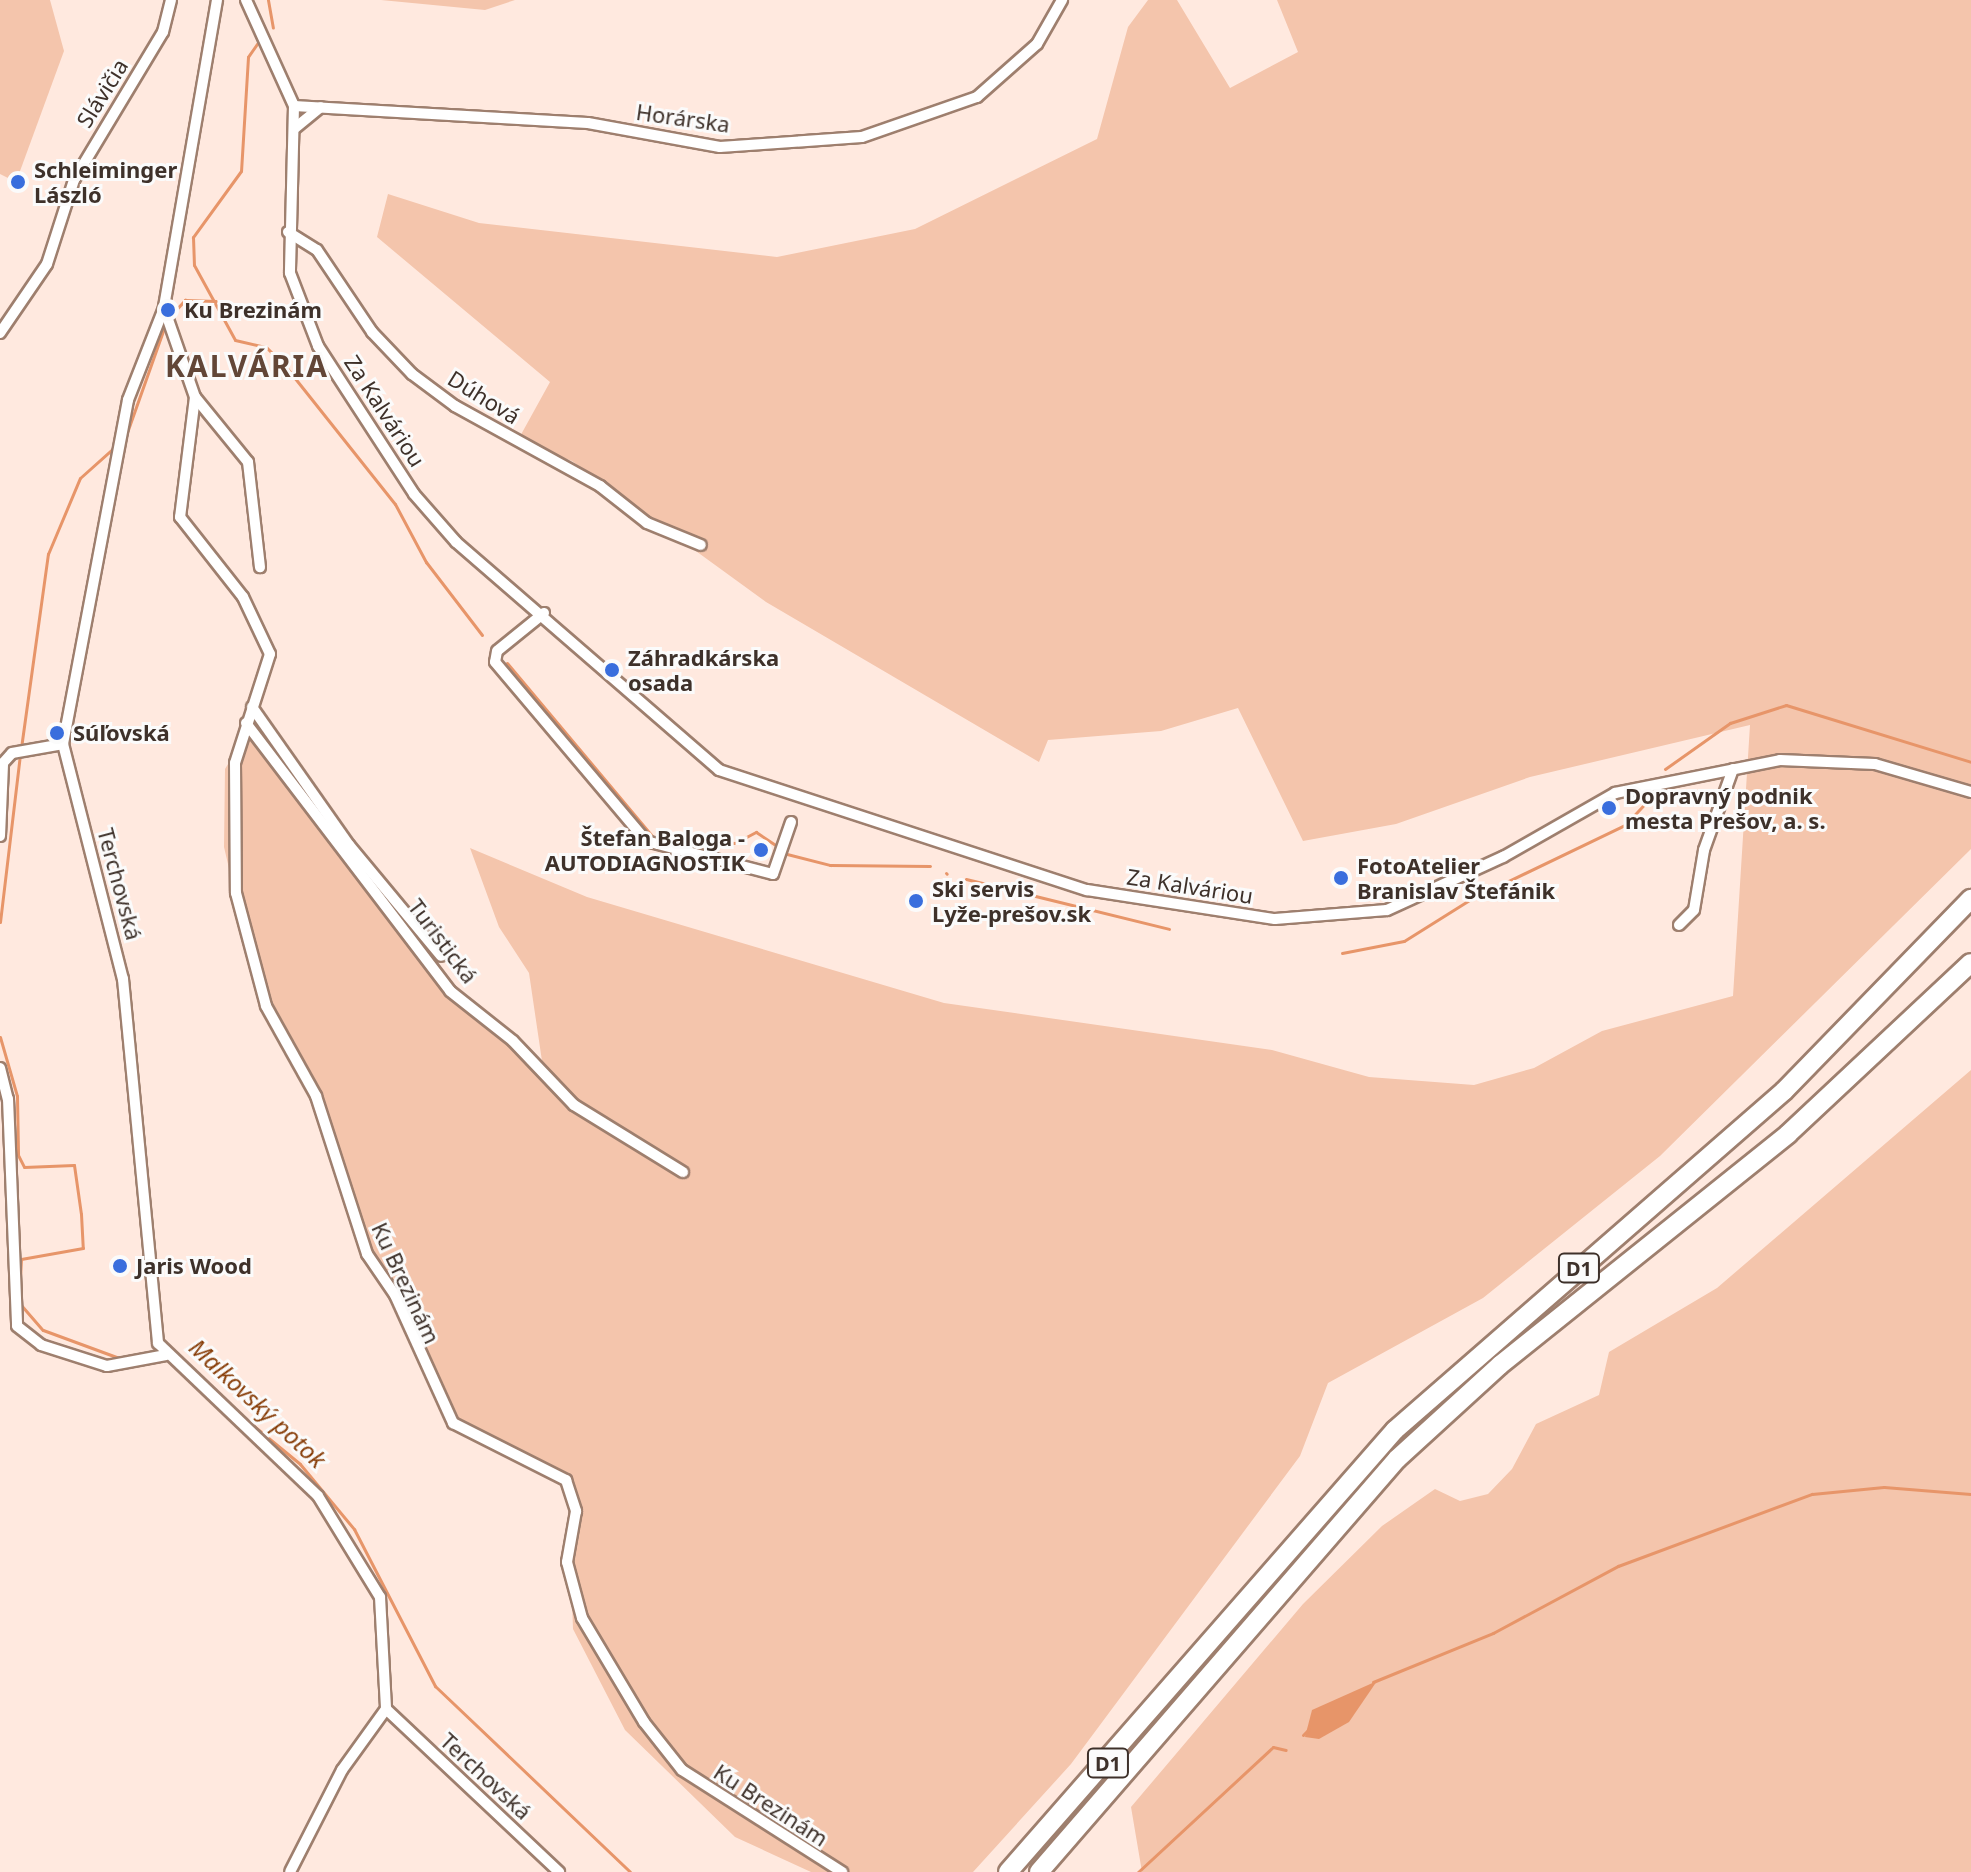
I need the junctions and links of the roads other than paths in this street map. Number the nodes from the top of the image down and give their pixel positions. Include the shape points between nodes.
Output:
1 (171, 0) edge
2 (217, 0) edge
3 (246, 0) edge
4 (1062, 0) edge
5 (294, 106) junction
6 (321, 107) junction
7 (295, 128) dead end
8 (288, 232) junction
9 (168, 317) junction
10 (0, 333) edge
11 (195, 397) junction
12 (701, 545) dead end
13 (260, 567) dead end
14 (544, 613) junction
15 (252, 707) junction
16 (246, 723) junction
17 (63, 744) junction
18 (1733, 769) junction
19 (1971, 792) edge
20 (791, 822) dead end
21 (0, 836) edge
22 (1971, 899) edge
23 (1679, 925) dead end
24 (441, 956) dead end
25 (1971, 963) edge
26 (0, 1068) edge
27 (683, 1172) dead end
28 (162, 1350) junction
29 (386, 1709) junction
30 (290, 1872) edge
31 (559, 1872) edge
32 (842, 1872) edge
33 (1008, 1872) edge
34 (1039, 1872) edge

1 - 10 street, Slávičia via 163,32 74,180 47,264
2 - 9 street, Terchovská
3 - 5 street, Za Kalváriou
4 - 6 street, Horárska via 1037,44 977,97 862,137 720,147 588,123
5 - 6 street, Horárska
5 - 8 street, Za Kalváriou
6 - 7 street
8 - 12 street, Dúhová via 317,250 372,332 412,374 455,406 600,486 647,523
8 - 14 street, Za Kalváriou via 298,308 414,494 456,542
9 - 11 street
9 - 17 street, Terchovská via 135,375 120,435
11 - 13 street via 248,462
11 - 15 street, Ku Brezinám via 177,505 267,638 270,654
14 - 18 street, Za Kalváriou via 719,770 1087,890 1275,919 1387,910 1503,857 1597,800
14 - 20 street via 497,651 495,662 646,841 773,874
15 - 16 street, Ku Brezinám
15 - 24 street, Turistická via 349,845
16 - 27 street, Turistická via 450,991 513,1041 574,1105
16 - 32 street, Ku Brezinám via 230,831 248,947 266,1006 316,1096 367,1254 395,1295 429,1383 469,1437 566,1480 576,1511 567,1562 582,1618 615,1682 682,1770
17 - 21 street via 12,753 3,763
17 - 28 street, Terchovská via 123,979
18 - 19 street, Za Kalváriou via 1780,760 1875,764
18 - 23 street via 1704,850 1694,910
22 - 33 highway, D1 via 1784,1091 1395,1430
25 - 34 highway, D1 via 1788,1134 1447,1410 1282,1585
26 - 28 street via 8,1099 17,1326 41,1345 107,1366
28 - 29 street via 318,1496 362,1560 386,1627
29 - 30 street via 342,1770
29 - 31 street, Terchovská

